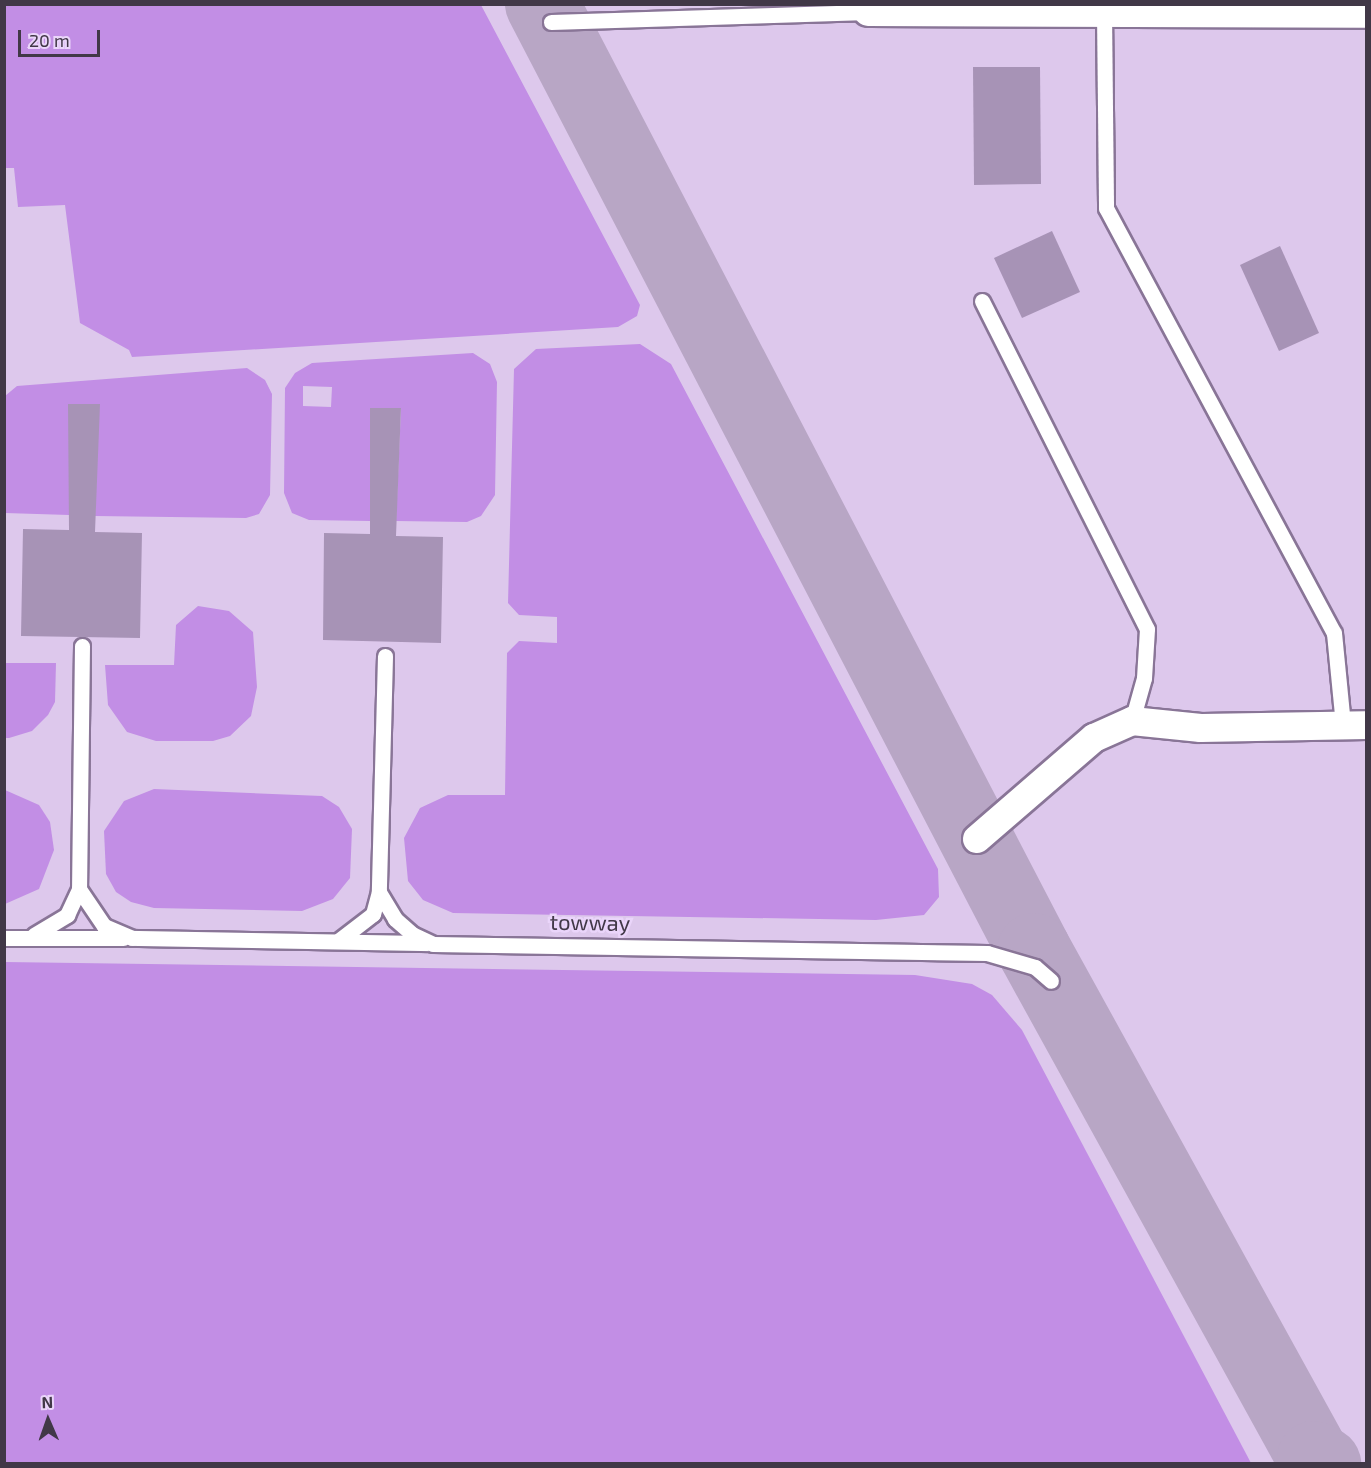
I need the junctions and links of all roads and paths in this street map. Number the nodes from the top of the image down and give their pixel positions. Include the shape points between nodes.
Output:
1 (1215, 8) edge
2 (1360, 11) edge
3 (868, 12) joint
4 (1104, 12) junction
5 (551, 22) dead end
6 (982, 301) dead end
7 (82, 646) dead end
8 (385, 656) dead end
9 (1132, 721) junction
10 (1355, 725) edge
11 (977, 839) dead end
12 (79, 889) junction
13 (379, 892) junction
14 (4, 938) edge
15 (22, 938) junction
16 (132, 938) junction
17 (336, 942) junction
18 (433, 944) junction
19 (1051, 981) dead end

1 - 2 street
1 - 4 street
3 - 4 street
3 - 5 lane
4 - 10 lane via 1106,208 1334,633
6 - 9 lane via 1147,629 1144,678
7 - 12 lane
8 - 13 lane
9 - 10 street via 1201,728
9 - 11 street via 1094,738
12 - 15 lane via 75,903 57,923
12 - 16 lane via 104,926
13 - 17 lane via 372,914
13 - 18 lane via 395,919
14 - 15 lane, towway
15 - 16 lane, towway
16 - 17 lane, towway
17 - 18 lane, towway
18 - 19 lane, towway via 987,953 1035,967

